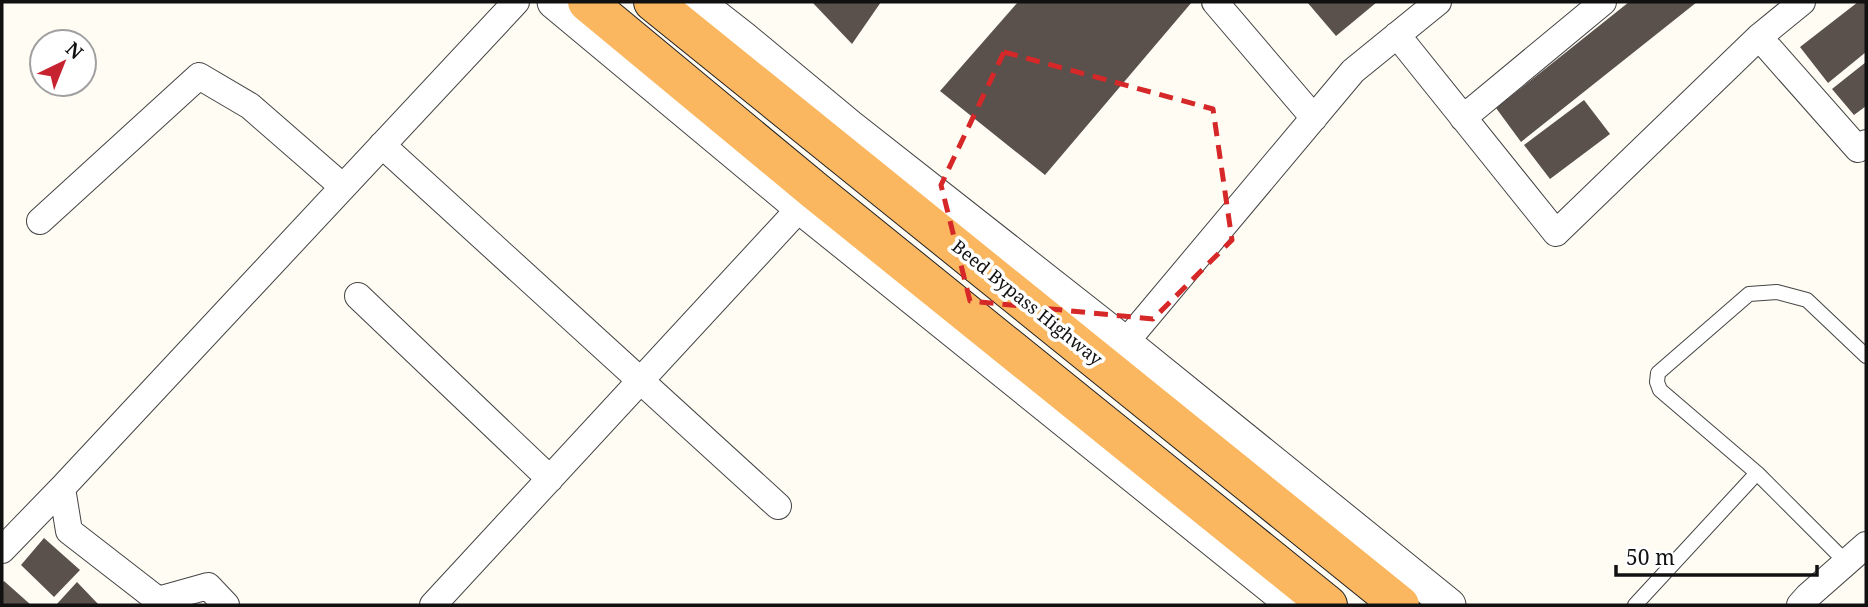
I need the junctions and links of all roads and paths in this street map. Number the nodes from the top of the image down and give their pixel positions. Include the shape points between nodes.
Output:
1 (516, 2) edge
2 (554, 2) edge
3 (587, 2) edge
4 (653, 2) edge
5 (697, 2) edge
6 (1215, 2) edge
7 (1438, 2) edge
8 (1603, 2) edge
9 (1802, 2) edge
10 (1397, 35) junction
11 (1759, 37) junction
12 (1314, 118) junction
13 (1463, 118) junction
14 (1866, 143) edge
15 (382, 145) junction
16 (343, 187) junction
17 (808, 199) junction
18 (40, 221) dead end
19 (358, 296) dead end
20 (1115, 355) junction
21 (1866, 356) edge
22 (640, 381) junction
23 (1758, 473) junction
24 (550, 479) junction
25 (62, 488) junction
26 (778, 506) dead end
27 (1866, 545) edge
28 (2, 550) edge
29 (1846, 562) junction
30 (1316, 604) edge
31 (226, 605) edge
32 (433, 605) edge
33 (1400, 605) edge
34 (1449, 605) edge
35 (1635, 605) edge
36 (1800, 605) edge

1 - 15 street
2 - 17 street
3 - 17 highway
4 - 20 highway, Beed Bypass Highway
5 - 20 street
6 - 12 street
7 - 10 street
8 - 13 street
9 - 11 street
10 - 12 street via 1353,71
10 - 13 street
11 - 13 street via 1556,233
11 - 14 street via 1858,149
12 - 20 street
15 - 16 street
15 - 22 street
16 - 18 street via 250,106 198,76
16 - 25 street
17 - 22 street
17 - 30 highway
19 - 24 street
20 - 33 highway, Beed Bypass Highway
20 - 34 street
21 - 23 lane via 1807,300 1777,292 1749,294 1658,373 1660,390
22 - 24 street
22 - 26 street
23 - 29 lane
23 - 35 lane
24 - 32 street
25 - 28 street
25 - 31 street via 69,531 158,600 208,586
27 - 29 street
29 - 36 street

